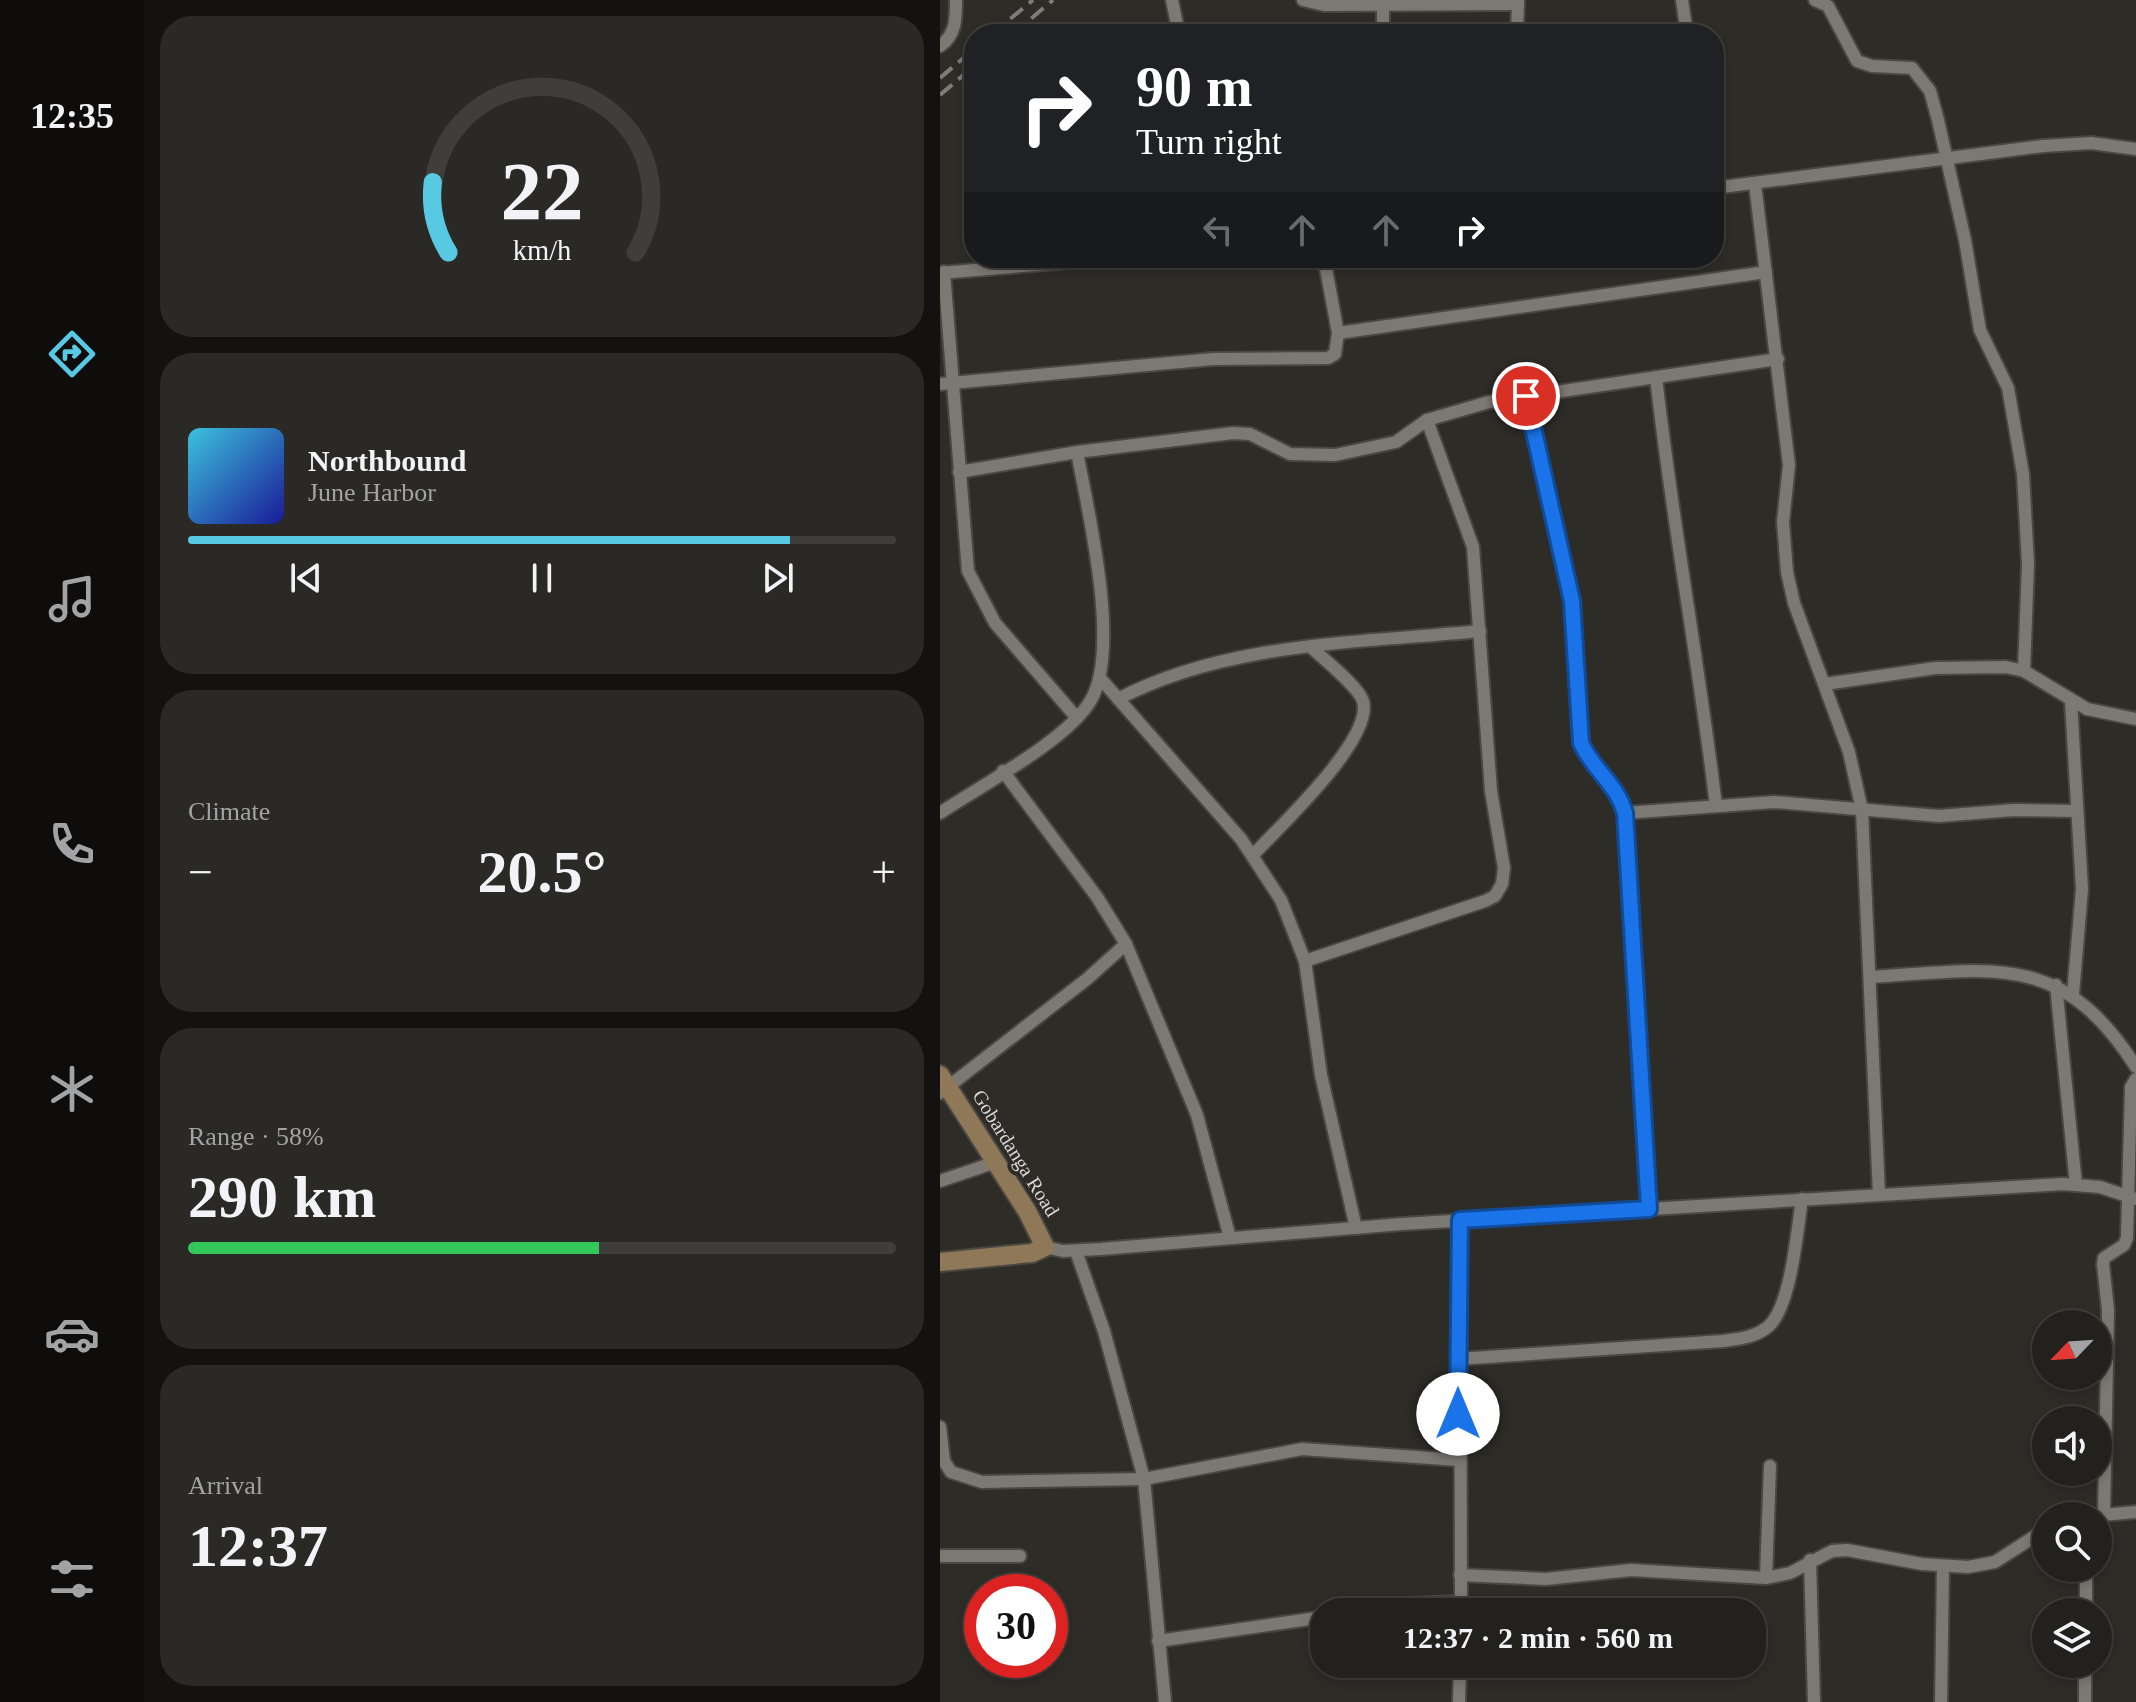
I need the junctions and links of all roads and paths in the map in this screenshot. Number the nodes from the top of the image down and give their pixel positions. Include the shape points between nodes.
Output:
1 (956, 0) edge
2 (1172, 0) edge
3 (1303, 0) edge
4 (1682, 0) edge
5 (1815, 0) edge
6 (1351, 2) edge
7 (1518, 2) edge
8 (1383, 5) junction
9 (1177, 24) edge
10 (1383, 24) edge
11 (1517, 24) edge
12 (1686, 24) edge
13 (940, 46) edge
14 (2136, 149) edge
15 (1947, 160) junction
16 (1755, 184) junction
17 (1724, 187) edge
18 (992, 268) edge
19 (1326, 268) edge
20 (942, 272) edge
21 (1766, 272) junction
22 (1338, 333) junction
23 (1778, 359) junction
24 (1656, 377) junction
25 (946, 384) edge
26 (1526, 396) junction
27 (1427, 420) junction
28 (1077, 452) junction
29 (959, 472) junction
30 (1480, 631) junction
31 (1311, 647) junction
32 (2024, 671) junction
33 (1100, 678) junction
34 (1825, 684) junction
35 (1118, 699) junction
36 (2071, 702) junction
37 (1077, 718) junction
38 (2136, 719) edge
39 (1003, 771) junction
40 (1716, 806) junction
41 (1862, 810) junction
42 (2075, 811) junction
43 (940, 813) edge
44 (1625, 813) junction
45 (1253, 855) junction
46 (1126, 944) junction
47 (1305, 961) junction
48 (1872, 977) junction
49 (2056, 985) junction
50 (2073, 994) junction
51 (2136, 1067) edge
52 (2136, 1079) edge
53 (943, 1085) edge
54 (996, 1162) junction
55 (940, 1181) edge
56 (2076, 1185) junction
57 (1879, 1195) junction
58 (2133, 1198) edge
59 (1802, 1199) junction
60 (1649, 1209) junction
61 (1460, 1220) junction
62 (1356, 1228) junction
63 (1230, 1238) junction
64 (1045, 1247) junction
65 (1076, 1251) junction
66 (940, 1262) edge
67 (1458, 1359) junction
68 (940, 1427) edge
69 (1459, 1460) junction
70 (1770, 1466) dead end
71 (1144, 1479) junction
72 (2099, 1502) edge
73 (2136, 1512) edge
74 (2112, 1514) edge
75 (2032, 1538) edge
76 (940, 1556) edge
77 (1020, 1556) dead end
78 (1810, 1560) junction
79 (1943, 1566) junction
80 (1460, 1575) junction
81 (1766, 1578) junction
82 (1461, 1598) edge
83 (1310, 1619) edge
84 (1158, 1641) junction
85 (1460, 1678) edge
86 (2085, 1678) edge
87 (1165, 1702) edge
88 (1459, 1702) edge
89 (1814, 1702) edge
90 (1941, 1702) edge
91 (2085, 1702) edge

1 - 13 street via 952,34
2 - 9 street
3 - 6 street
4 - 12 street
5 - 15 street via 1828,6 1857,61 1912,68 1923,78
6 - 8 street
7 - 8 street
7 - 11 street
8 - 10 street
14 - 15 street via 2091,143
15 - 16 street
15 - 32 street via 1980,330 2008,388 2020,459 2029,591
16 - 17 street
16 - 21 street
18 - 20 street
19 - 22 street
20 - 25 street
21 - 22 street
21 - 23 street
22 - 25 street via 1335,354 1319,360 1213,359
23 - 24 street
23 - 34 street via 1789,465 1782,547 1794,603
24 - 26 street
24 - 40 street
25 - 29 street
26 - 27 street
26 - 44 street via 1573,612 1581,743 1620,796
27 - 28 street via 1396,442 1335,455 1290,454 1250,434 1233,433
27 - 30 street via 1473,547
28 - 29 street
28 - 33 street via 1097,566
29 - 37 street via 968,571 980,600
30 - 31 street
30 - 47 street via 1502,884 1485,901
31 - 35 street via 1180,670
31 - 45 street via 1359,694 1364,716 1348,748
32 - 34 street via 1972,665
32 - 36 street
33 - 35 street
33 - 37 street
34 - 41 street
35 - 45 street
36 - 38 street
36 - 42 street
37 - 39 street
39 - 43 street
39 - 46 street
40 - 41 street via 1774,802
40 - 44 street
41 - 42 street via 1939,816
41 - 48 street
42 - 50 street via 2082,889
44 - 60 street
45 - 47 street via 1281,900
46 - 53 street
46 - 63 street via 1197,1115
47 - 62 street via 1321,1075
48 - 49 street via 2011,972
48 - 57 street
49 - 50 street
49 - 56 street
50 - 51 street via 2105,1024
52 - 58 street via 2131,1087
53 - 54 main road, Gobardanga Road
54 - 55 street
54 - 64 main road, Gobardanga Road
56 - 57 street
56 - 58 street
57 - 59 street
58 - 72 street via 2124,1245 2103,1264 2108,1336
59 - 60 street
59 - 67 street via 1785,1296 1766,1329 1723,1341
60 - 61 street
61 - 62 street
61 - 67 street
62 - 63 street
63 - 65 street
64 - 65 street
64 - 66 main road, Gobardanga Road via 1032,1253
65 - 71 street
67 - 69 street
68 - 71 street via 944,1461 964,1479
69 - 71 street via 1302,1449
69 - 80 street
70 - 81 street
71 - 84 street
73 - 74 street
75 - 79 street via 1995,1562
76 - 77 street
78 - 79 street via 1847,1550
78 - 81 street via 1790,1573
78 - 89 street
79 - 90 street
80 - 81 street via 1546,1579 1631,1570
80 - 82 street
83 - 84 street
84 - 87 street
85 - 88 street
86 - 91 street

